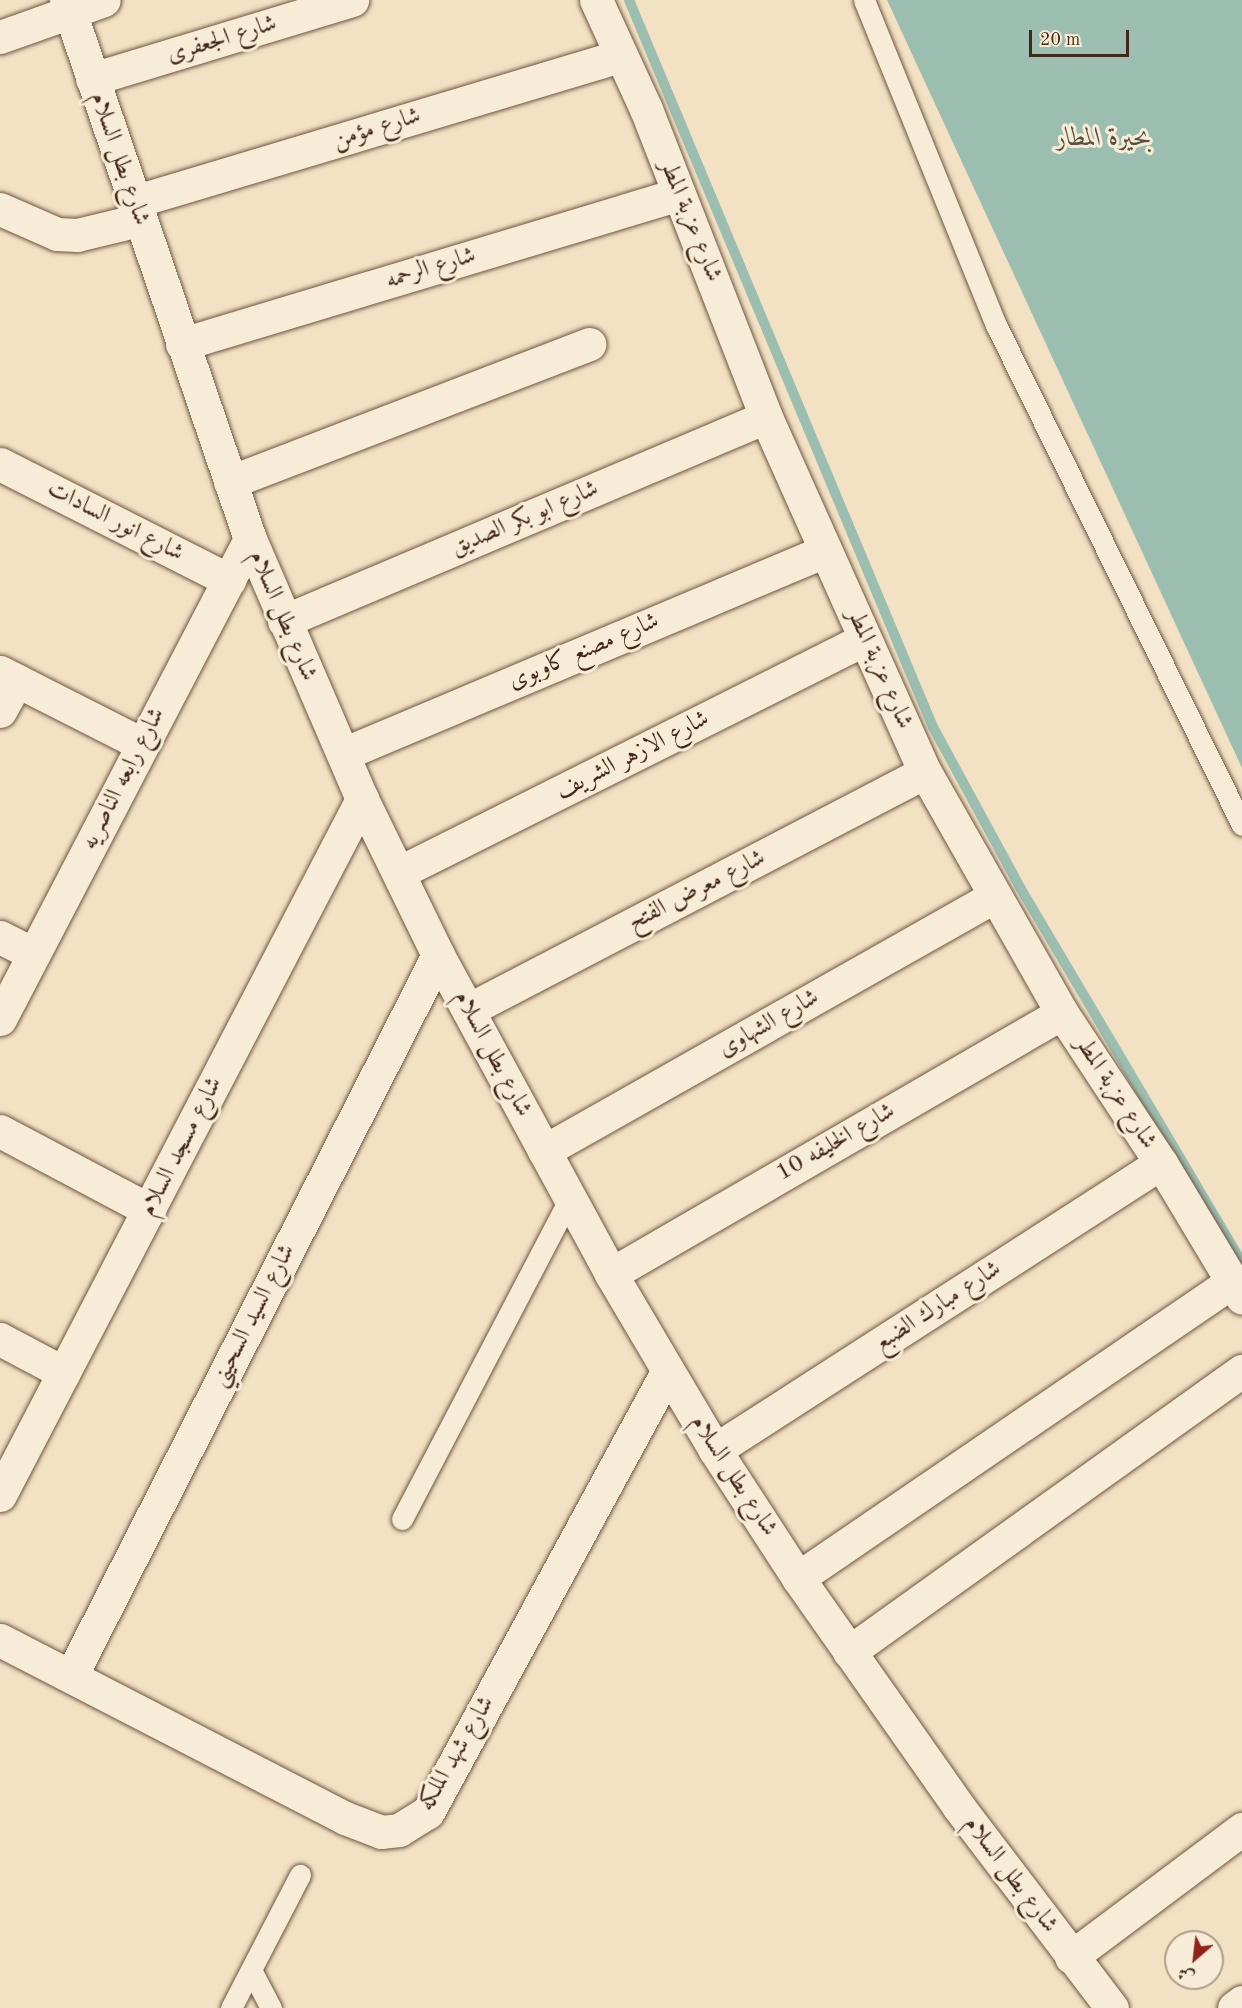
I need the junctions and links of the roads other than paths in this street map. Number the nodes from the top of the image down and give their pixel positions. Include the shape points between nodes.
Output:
1 (104, 0) edge
2 (352, 0) edge
3 (596, 0) edge
4 (864, 0) edge
5 (68, 5) edge
6 (0, 37) edge
7 (621, 56) junction
8 (92, 79) junction
9 (679, 194) junction
10 (136, 211) junction
11 (4, 219) edge
12 (182, 344) junction
13 (589, 344) dead end
14 (766, 417) junction
15 (0, 464) edge
16 (230, 482) junction
17 (250, 540) junction
18 (825, 551) junction
19 (229, 580) junction
20 (284, 621) junction
21 (866, 639) junction
22 (8, 676) edge
23 (0, 711) edge
24 (142, 744) junction
25 (343, 754) junction
26 (925, 772) junction
27 (362, 799) junction
28 (1242, 825) edge
29 (400, 872) junction
30 (995, 896) junction
31 (0, 937) edge
32 (33, 954) junction
33 (438, 955) junction
34 (468, 1010) junction
35 (1062, 1013) junction
36 (0, 1018) edge
37 (0, 1131) edge
38 (544, 1151) junction
39 (1161, 1163) junction
40 (570, 1198) junction
41 (149, 1210) junction
42 (611, 1274) junction
43 (1238, 1289) edge
44 (0, 1339) edge
45 (1242, 1371) edge
46 (667, 1372) junction
47 (64, 1373) junction
48 (715, 1450) junction
49 (0, 1495) edge
50 (402, 1519) dead end
51 (798, 1578) junction
52 (0, 1640) edge
53 (849, 1652) junction
54 (71, 1676) junction
55 (1242, 1829) edge
56 (300, 1875) dead end
57 (1071, 1957) junction
58 (251, 1970) junction
59 (1242, 2002) edge
60 (231, 2008) edge
61 (271, 2008) edge
62 (1112, 2008) edge
63 (1234, 2008) edge

1 - 5 street
2 - 8 street, شارع الجعفرى
3 - 7 street, شارع عزبة المطر
4 - 28 lane via 996,325
5 - 6 street
5 - 8 street, شارع بطل السلام
7 - 9 street, شارع عزبة المطر
7 - 10 street, شارع مؤمن
8 - 10 street, شارع بطل السلام
9 - 12 street, شارع الرحمه
9 - 14 street, شارع عزبة المطر
10 - 11 street, شارع مؤمن via 77,235
10 - 12 street, شارع بطل السلام
12 - 16 street, شارع بطل السلام
13 - 16 street
14 - 18 street, شارع عزبة المطر
14 - 20 street, شارع ابو بكر الصديق
15 - 19 street, شارع انور السادات
16 - 17 street, شارع بطل السلام
17 - 19 street, شارع رابعه الناصريه
17 - 20 street, شارع بطل السلام
18 - 21 street, شارع عزبة المطر
18 - 25 street, شارع مصنع كاوبوى
19 - 24 street, شارع رابعه الناصريه
20 - 25 street, شارع بطل السلام
21 - 26 street, شارع عزبة المطر
21 - 29 street, شارع الازهر الشريف
22 - 23 street
22 - 24 street
24 - 32 street, شارع رابعه الناصريه
25 - 27 street, شارع بطل السلام
26 - 30 street, شارع عزبة المطر
26 - 34 street, شارع معرض الفتح
27 - 29 street, شارع بطل السلام
27 - 41 street, شارع مسجد السلام
29 - 33 street, شارع بطل السلام
30 - 35 street, شارع عزبة المطر
30 - 38 street, شارع الشهاوى
31 - 32 street
32 - 36 street, شارع رابعه الناصريه
33 - 34 street, شارع بطل السلام
33 - 54 street, شارع السيد السحيني
34 - 38 street, شارع بطل السلام
35 - 39 street, شارع عزبة المطر
35 - 42 street, شارع الخليفه 10
37 - 41 street
38 - 40 street, شارع بطل السلام
39 - 43 street, شارع عزبة المطر
39 - 48 street, شارع مبارك الضبع
40 - 42 street, شارع بطل السلام
40 - 50 lane
41 - 47 street, شارع مسجد السلام
42 - 46 street, شارع بطل السلام
43 - 51 street
44 - 47 street
45 - 53 street
46 - 48 street, شارع بطل السلام
46 - 54 street, شارع شهد الملكه via 428,1812 415,1823 399,1830 364,1827
47 - 49 street, شارع مسجد السلام
48 - 51 street, شارع بطل السلام
51 - 53 street, شارع بطل السلام
52 - 54 street, شارع شهد الملكه
53 - 57 street, شارع بطل السلام
55 - 57 street
56 - 58 lane
57 - 62 street, شارع بطل السلام
58 - 60 lane
58 - 61 lane
59 - 63 street

